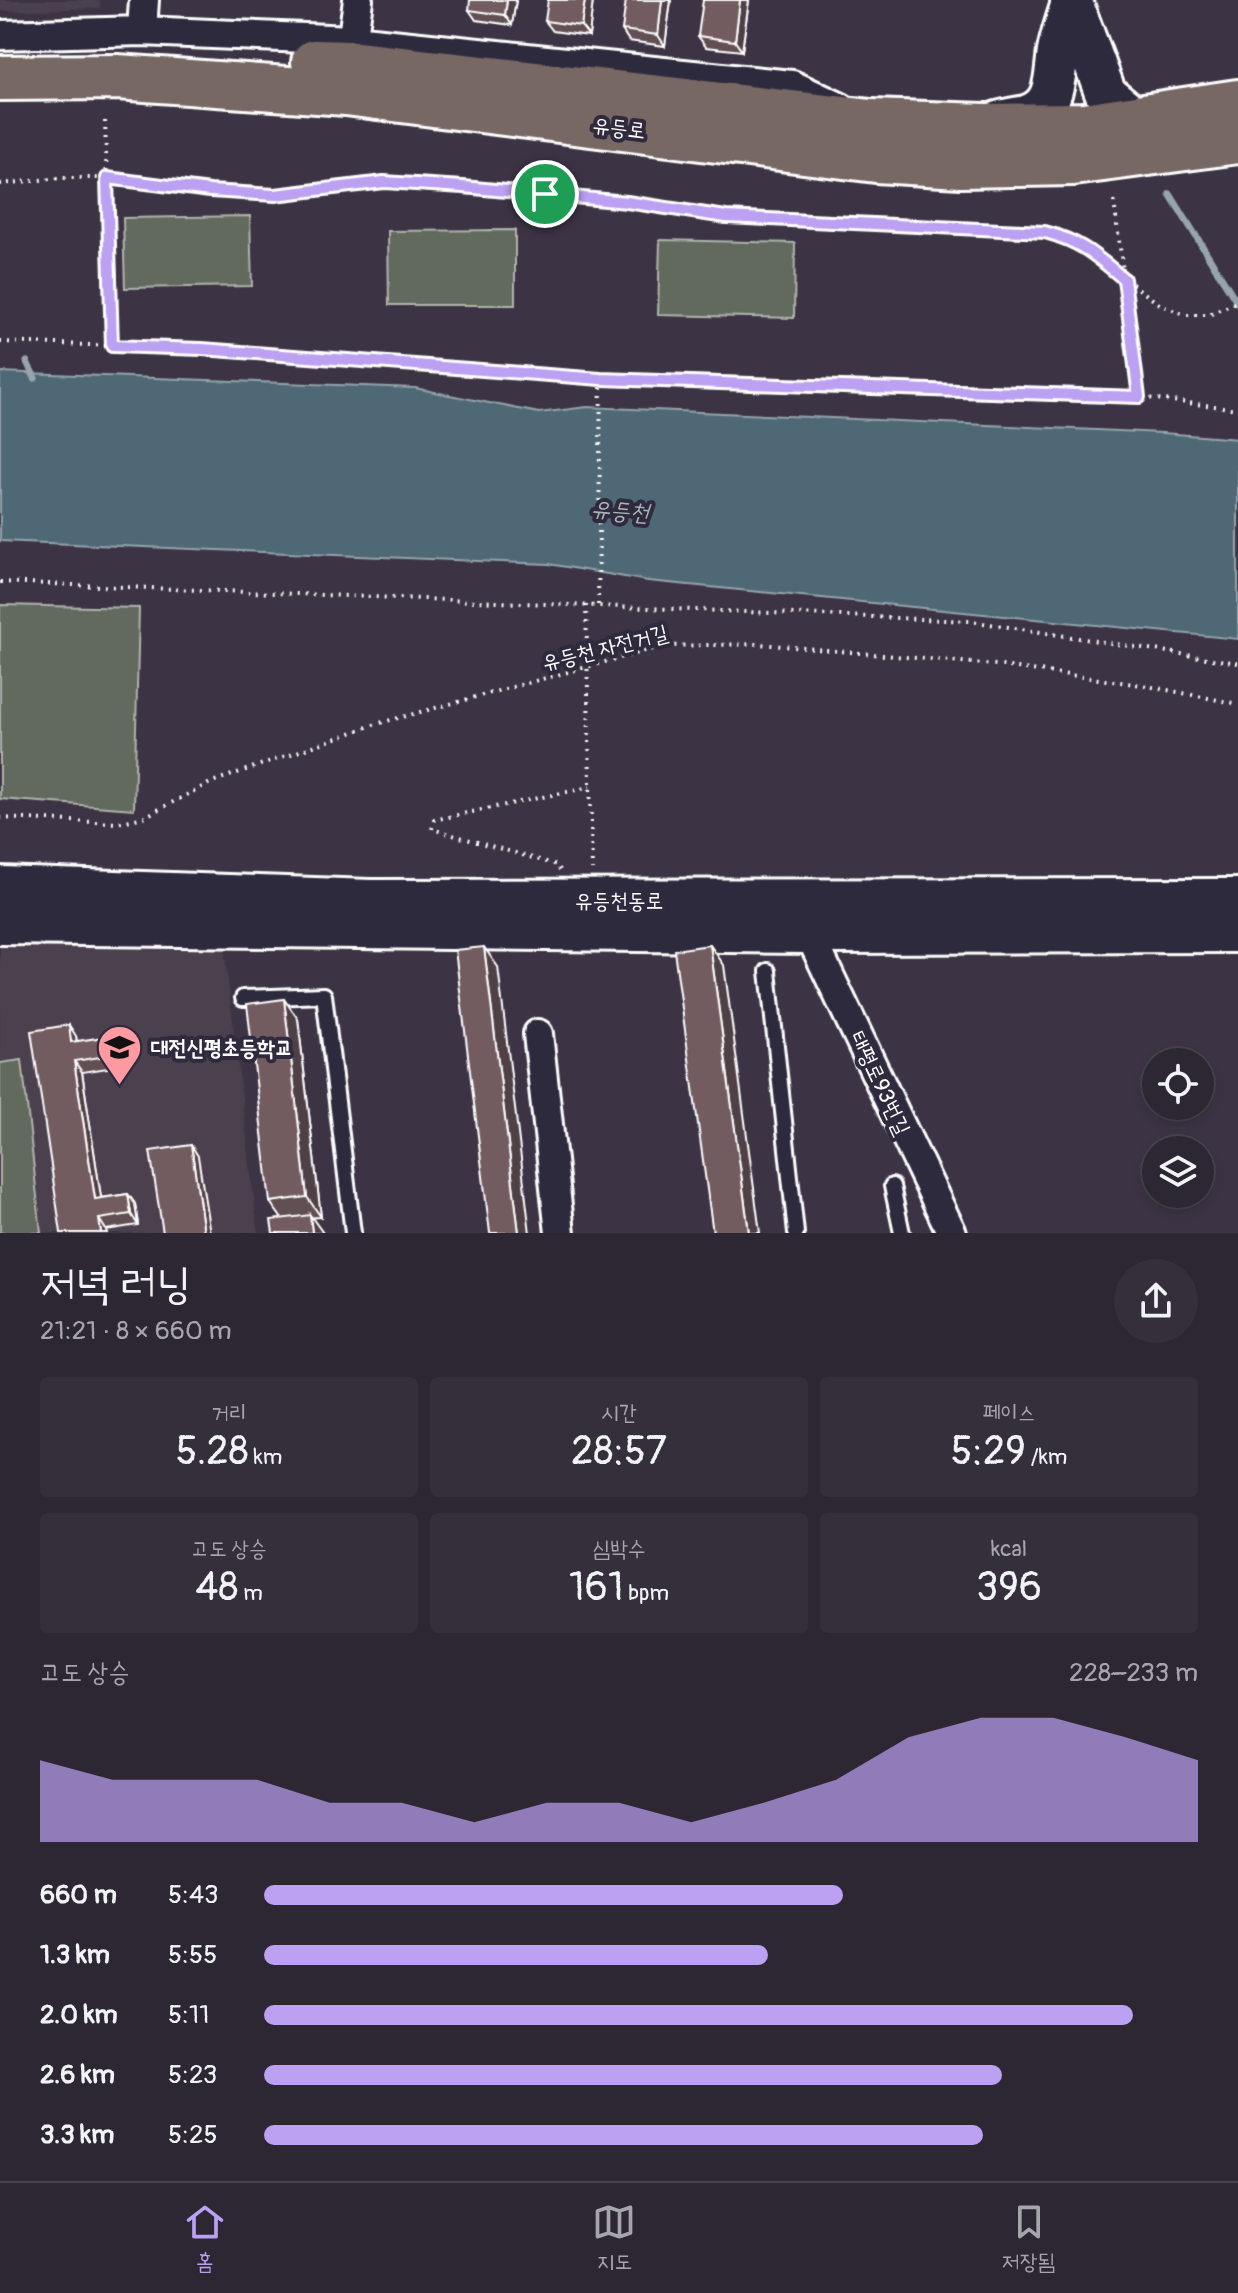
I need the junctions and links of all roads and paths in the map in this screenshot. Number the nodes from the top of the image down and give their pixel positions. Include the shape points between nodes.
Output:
1 (144, 0) edge
2 (358, 0) edge
3 (1072, 2) edge
4 (142, 31) junction
5 (0, 35) edge
6 (0, 55) edge
7 (349, 66) junction
8 (0, 78) edge
9 (150, 79) junction
10 (1238, 89) edge
11 (0, 105) edge
12 (1219, 105) edge
13 (1134, 117) junction
14 (105, 121) dead end
15 (985, 126) junction
16 (1238, 141) edge
17 (107, 178) junction
18 (0, 184) edge
19 (1114, 201) dead end
20 (1124, 279) junction
21 (1238, 301) edge
22 (0, 342) edge
23 (112, 346) junction
24 (601, 379) junction
25 (1139, 397) junction
26 (1238, 409) edge
27 (0, 582) edge
28 (586, 605) junction
29 (598, 605) junction
30 (1238, 663) edge
31 (588, 667) junction
32 (1238, 704) edge
33 (590, 787) junction
34 (0, 818) edge
35 (562, 873) dead end
36 (592, 875) dead end
37 (0, 887) edge
38 (1238, 899) edge
39 (0, 924) edge
40 (1238, 932) edge
41 (809, 933) junction
42 (768, 971) dead end
43 (243, 998) dead end
44 (538, 1034) dead end
45 (892, 1186) dead end
46 (353, 1233) edge
47 (560, 1233) edge
48 (796, 1233) edge
49 (902, 1233) edge
50 (952, 1233) edge

1 - 4 street
2 - 7 street
3 - 13 main road via 1106,94
3 - 15 main road via 1058,51 1055,88 1045,103 1028,116
4 - 5 street
4 - 7 street
6 - 7 main road, 유등로 via 117,54
7 - 9 main road, 유등로
7 - 15 main road, 유등로 via 871,122
7 - 16 main road, 유등로 via 860,158 918,163 1073,163
8 - 9 main road, 유등로
9 - 11 main road via 119,89
10 - 12 main road
12 - 13 main road, 유등로
13 - 15 main road, 유등로 via 1084,125
14 - 17 path
17 - 18 path
17 - 20 path via 275,195 384,182 627,202 726,217 1045,232 1071,239
17 - 23 path
19 - 20 path
20 - 21 path via 1162,306 1186,315 1209,315
20 - 25 path
22 - 23 path
23 - 24 path
24 - 25 path
24 - 29 path
25 - 26 path
27 - 28 path
28 - 29 path
28 - 31 path
29 - 30 path via 970,621
31 - 32 path, 유등천 자전거길 via 664,646 760,644 995,665
31 - 33 path
31 - 34 path, 유등천 자전거길 via 376,724 212,782 144,817 117,823
33 - 35 path via 434,820 432,829 557,865
33 - 36 path
37 - 38 main road, 유등천동로 via 370,900
39 - 41 main road, 유등천동로
40 - 41 main road, 유등천동로
41 - 50 street, 태평로93번길
42 - 48 lane
43 - 46 lane via 324,995
44 - 47 street
45 - 49 lane

